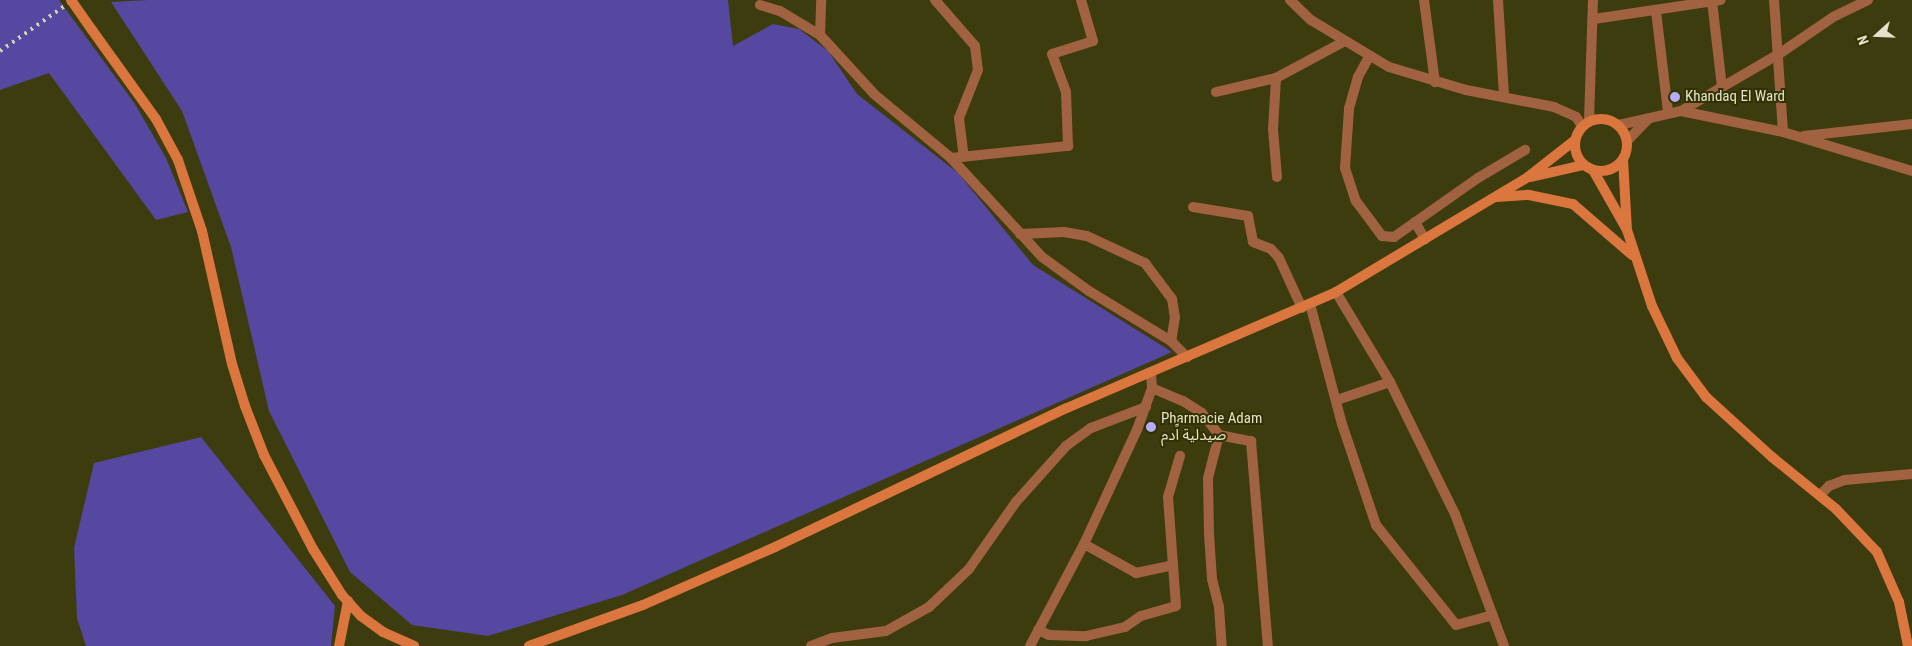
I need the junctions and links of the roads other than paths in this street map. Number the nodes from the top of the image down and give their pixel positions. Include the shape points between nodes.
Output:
1 (71, 0) edge
2 (821, 0) edge
3 (935, 0) edge
4 (1080, 0) edge
5 (1290, 0) edge
6 (1424, 0) edge
7 (1498, 0) edge
8 (1593, 0) edge
9 (1717, 0) edge
10 (1774, 0) edge
11 (1868, 0) edge
12 (760, 5) dead end
13 (1656, 11) junction
14 (1594, 19) junction
15 (820, 35) junction
16 (1345, 41) junction
17 (1780, 54) junction
18 (1369, 57) junction
19 (1276, 78) junction
20 (1435, 82) junction
21 (1722, 87) junction
22 (1216, 92) dead end
23 (1504, 96) junction
24 (1681, 111) junction
25 (1668, 112) junction
26 (1649, 118) junction
27 (1585, 123) junction
28 (1912, 124) edge
29 (1619, 125) junction
30 (1783, 132) junction
31 (1800, 137) junction
32 (1574, 140) junction
33 (1627, 142) junction
34 (1525, 150) dead end
35 (964, 157) junction
36 (951, 158) junction
37 (1623, 159) junction
38 (1583, 165) junction
39 (1593, 170) junction
40 (1912, 170) edge
41 (1277, 176) dead end
42 (1528, 177) junction
43 (1494, 197) junction
44 (1192, 207) dead end
45 (1415, 222) junction
46 (1627, 230) junction
47 (1020, 234) junction
48 (1425, 238) junction
49 (1636, 259) junction
50 (1336, 292) junction
51 (1306, 306) junction
52 (1171, 341) junction
53 (1187, 357) junction
54 (1151, 372) junction
55 (1390, 382) junction
56 (1152, 388) junction
57 (1337, 400) junction
58 (1146, 407) junction
59 (1219, 435) junction
60 (1180, 456) dead end
61 (1912, 474) edge
62 (1820, 495) junction
63 (1084, 544) junction
64 (1173, 565) junction
65 (348, 601) junction
66 (1493, 615) junction
67 (1038, 630) junction
68 (340, 646) edge
69 (414, 646) edge
70 (530, 646) edge
71 (811, 646) edge
72 (1030, 646) edge
73 (1222, 646) edge
74 (1268, 646) edge
75 (1504, 646) edge
76 (1908, 646) edge

1 - 65 street, bridge via 156,119 178,160 202,231 232,364 245,406 264,455 313,549
2 - 15 street
3 - 35 street via 974,46 978,70 959,118
4 - 35 street via 1093,42 1052,54 1066,92 1068,146
5 - 16 street via 1311,20
6 - 20 street
7 - 23 street
8 - 14 street
9 - 13 street
9 - 21 street
10 - 17 street
11 - 17 street via 1833,17
12 - 15 street via 780,11
13 - 14 street
13 - 25 street
14 - 27 street
15 - 36 street via 874,94
16 - 18 street
16 - 19 street
17 - 21 street
17 - 30 street
18 - 20 street
18 - 45 street via 1358,77 1349,109 1345,150 1347,180 1360,206 1382,236 1394,237
19 - 22 street
19 - 41 street via 1273,129
20 - 23 street
21 - 24 street
23 - 27 street via 1567,111
24 - 25 street
24 - 30 street
25 - 26 street
26 - 29 street
26 - 33 street
27 - 29 street via 1605,118
27 - 32 street
28 - 31 street
29 - 33 street
30 - 31 street
31 - 40 street
32 - 38 street via 1574,149
32 - 42 street
33 - 37 street
34 - 45 street
35 - 36 street
36 - 47 street
37 - 39 street via 1610,170
37 - 46 street
38 - 39 street
38 - 42 street
39 - 46 street
42 - 43 street
43 - 48 street
43 - 49 street via 1529,195 1573,204 1612,234
44 - 51 street via 1248,216 1253,242 1271,249 1279,258
45 - 48 street
46 - 49 street
47 - 52 street via 1055,268
47 - 52 street via 1056,232 1087,236 1146,263 1172,299 1175,317
48 - 50 street
49 - 62 street via 1663,333 1691,379 1734,424
50 - 51 street
50 - 55 street
51 - 53 street
51 - 57 street
52 - 53 street
53 - 54 street
54 - 56 street
54 - 70 street via 1067,408 775,547 642,605
55 - 57 street
55 - 66 street via 1455,514
56 - 58 street
56 - 59 street via 1202,413
57 - 66 street via 1370,511 1388,542 1456,625
58 - 63 street
58 - 71 street via 1091,428 1066,446 1016,502 969,569 929,607 886,631 832,638
59 - 73 street via 1208,478 1212,579 1219,607
59 - 74 street via 1251,441
60 - 64 street via 1168,497
61 - 62 street via 1845,480 1829,486
62 - 76 street via 1876,552 1899,602
63 - 64 street via 1136,573
63 - 67 street
64 - 67 street via 1176,606 1141,616 1125,628 1086,636 1049,635
65 - 68 street
65 - 69 street via 382,632
66 - 75 street
67 - 72 street

